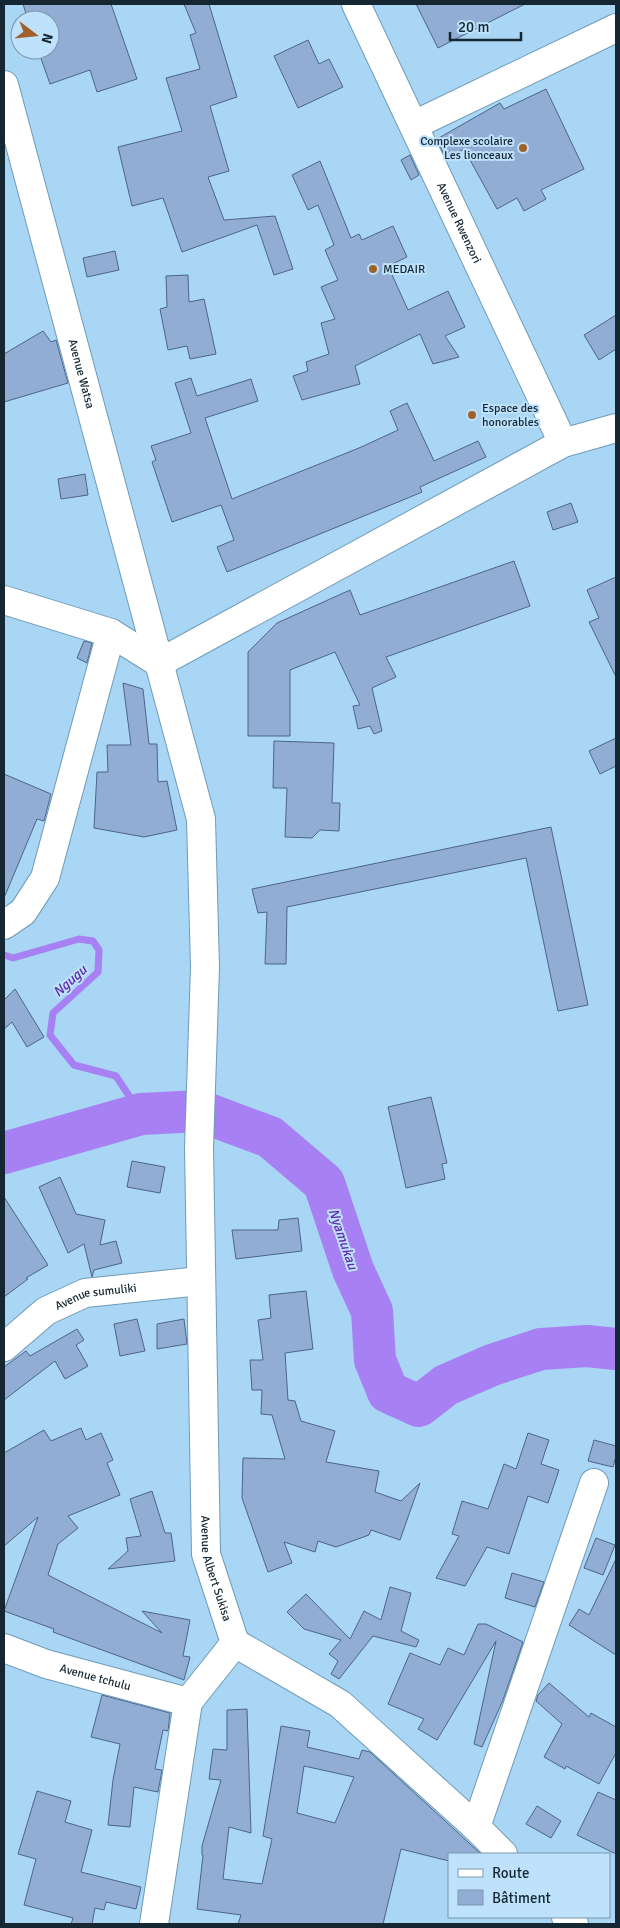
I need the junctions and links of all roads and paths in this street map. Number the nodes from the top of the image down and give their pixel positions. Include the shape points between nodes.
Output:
1 (356, 4) edge
2 (616, 28) edge
3 (4, 85) edge
4 (414, 125) junction
5 (616, 428) edge
6 (563, 442) junction
7 (4, 600) edge
8 (112, 633) junction
9 (159, 663) junction
10 (4, 925) edge
11 (201, 1082) joint
12 (200, 1281) junction
13 (4, 1347) edge
14 (594, 1483) dead end
15 (235, 1644) junction
16 (4, 1648) edge
17 (188, 1702) junction
18 (476, 1827) junction
19 (502, 1853) edge
20 (154, 1924) edge

1 - 4 street, Avenue Rwenzori
2 - 4 street
3 - 9 street, Avenue Watsa
4 - 6 street, Avenue Rwenzori
5 - 6 street
6 - 9 street
7 - 8 street
8 - 9 street
8 - 10 street via 45,878 23,912
9 - 11 street, Avenue Watsa via 201,819 204,967
11 - 12 street, Avenue Albert Sukisa via 198,1148
12 - 13 street, Avenue sumuliki via 84,1293 46,1311
12 - 15 street, Avenue Albert Sukisa via 206,1554
14 - 18 street
15 - 17 street
15 - 18 street via 340,1704
16 - 17 street, Avenue tchulu via 46,1664
17 - 20 street
18 - 19 street

